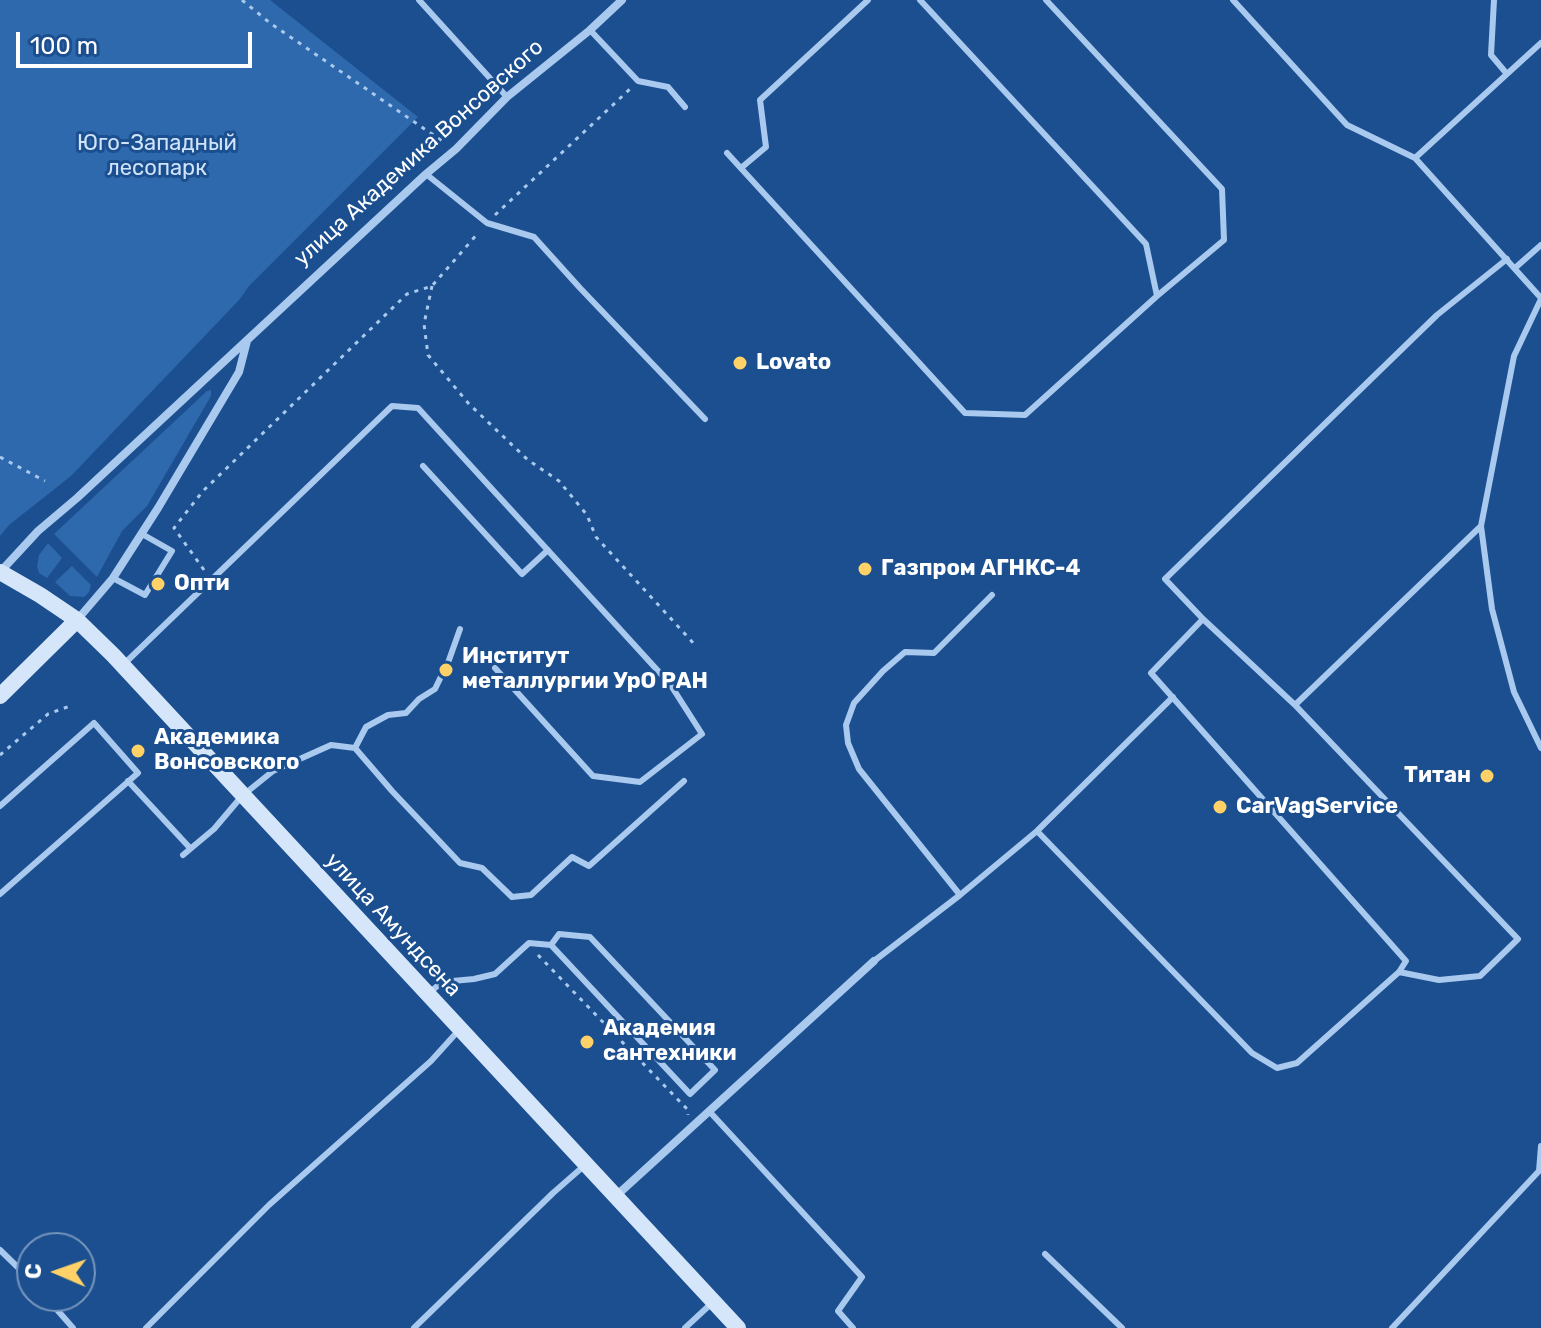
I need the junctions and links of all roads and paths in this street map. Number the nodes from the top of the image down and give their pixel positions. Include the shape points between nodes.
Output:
1 (242, 0) edge
2 (419, 0) edge
3 (622, 0) edge
4 (868, 0) edge
5 (920, 0) edge
6 (1046, 0) edge
7 (1233, 0) edge
8 (1494, 0) edge
9 (590, 30) junction
10 (1541, 43) edge
11 (1507, 74) junction
12 (638, 81) junction
13 (507, 97) junction
14 (685, 107) dead end
15 (456, 149) junction
16 (727, 153) dead end
17 (1415, 158) junction
18 (741, 168) junction
19 (426, 174) junction
20 (487, 223) junction
21 (1541, 245) edge
22 (1507, 259) junction
23 (1515, 268) junction
24 (432, 286) junction
25 (1157, 296) junction
26 (1541, 298) edge
27 (248, 340) junction
28 (705, 419) dead end
29 (0, 457) edge
30 (423, 466) dead end
31 (45, 481) dead end
32 (1481, 526) junction
33 (142, 534) junction
34 (548, 550) junction
35 (0, 572) edge
36 (113, 578) junction
37 (211, 580) junction
38 (992, 595) dead end
39 (1203, 619) junction
40 (77, 620) junction
41 (460, 629) dead end
42 (696, 646) dead end
43 (122, 666) junction
44 (495, 668) dead end
45 (0, 696) edge
46 (1173, 697) junction
47 (1295, 705) junction
48 (70, 706) dead end
49 (355, 748) junction
50 (1541, 748) edge
51 (0, 755) edge
52 (128, 781) junction
53 (684, 781) dead end
54 (242, 796) junction
55 (0, 806) edge
56 (1037, 831) junction
57 (190, 848) junction
58 (183, 855) dead end
59 (0, 894) edge
60 (960, 895) junction
61 (551, 945) junction
62 (537, 955) dead end
63 (874, 961) joint
64 (1399, 972) junction
65 (427, 994) junction
66 (460, 1030) junction
67 (709, 1111) junction
68 (687, 1120) dead end
69 (1541, 1146) edge
70 (585, 1165) junction
71 (616, 1197) junction
72 (0, 1250) edge
73 (1045, 1254) dead end
74 (16, 1266) edge
75 (713, 1302) junction
76 (59, 1312) edge
77 (73, 1328) edge
78 (146, 1328) edge
79 (414, 1328) edge
80 (685, 1328) edge
81 (738, 1328) edge
82 (853, 1328) edge
83 (1122, 1328) edge
84 (1392, 1328) edge

1 - 15 path
2 - 13 lane
3 - 9 street, улица Академика Вонсовского
4 - 18 lane via 760,100 766,147
5 - 25 lane via 1146,244
6 - 25 lane via 1222,189 1224,240
7 - 17 lane via 1347,125
8 - 11 lane via 1491,55
9 - 12 lane
9 - 13 street, улица Академика Вонсовского
10 - 11 lane
11 - 17 lane
12 - 14 lane via 668,87
12 - 20 path
13 - 15 street, улица Академика Вонсовского
15 - 19 street, улица Академика Вонсовского
16 - 18 lane
17 - 22 lane
18 - 25 lane via 965,413 1025,415
19 - 20 lane
19 - 27 street, улица Академика Вонсовского
20 - 24 path
20 - 28 lane via 534,237
21 - 23 lane
22 - 23 lane
22 - 39 lane via 1437,315 1165,579
23 - 26 lane
24 - 37 path via 407,294 203,491 174,528
24 - 42 path via 424,324 428,355 469,404 528,460 559,481 587,515 596,537
26 - 32 lane via 1514,356
27 - 33 street, улица Академика Вонсовского via 239,372
27 - 35 street, улица Академика Вонсовского
29 - 31 path
30 - 34 lane via 522,574
32 - 47 lane
32 - 50 lane via 1492,609 1514,692
33 - 36 street, улица Академика Вонсовского
33 - 36 lane via 172,551 145,595
34 - 37 lane via 418,408 392,406
34 - 44 lane via 670,684 702,734 640,782 593,776
35 - 40 main road, улица Амундсена
36 - 40 street, улица Академика Вонсовского
37 - 43 lane
38 - 60 lane via 934,653 905,652 883,671 854,703 846,725 859,769
39 - 46 lane via 1151,673
39 - 47 lane
40 - 43 main road, улица Амундсена
40 - 45 main road, улица Академика Вонсовского
41 - 49 lane via 435,689 406,713 388,715 366,727
43 - 54 main road, улица Амундсена
46 - 56 lane
46 - 64 lane via 1406,961
47 - 64 lane via 1518,939 1480,976 1439,980
48 - 51 path via 48,714
49 - 53 lane via 460,863 482,868 512,897 531,895 572,857 589,866
49 - 54 lane via 331,745 311,753 273,771
52 - 55 lane via 138,773 94,723
52 - 57 lane
52 - 59 lane
54 - 57 lane
54 - 65 main road, улица Амундсена
56 - 60 lane
56 - 64 lane via 1252,1053 1277,1068 1297,1063
57 - 58 lane
60 - 63 lane
61 - 61 lane via 690,1094 715,1070 590,937 559,934
61 - 65 lane via 529,943 495,974 442,982
62 - 68 path via 688,1110
63 - 67 street
65 - 66 main road, улица Амундсена
66 - 70 main road, улица Амундсена
66 - 78 lane via 269,1205
67 - 71 street
67 - 82 lane via 862,1277 838,1311
69 - 84 lane via 1539,1171
70 - 71 main road, улица Амундсена
70 - 79 lane
71 - 75 main road, улица Амундсена
72 - 74 lane
73 - 83 lane
75 - 80 lane
75 - 81 main road, улица Амундсена
76 - 77 lane

